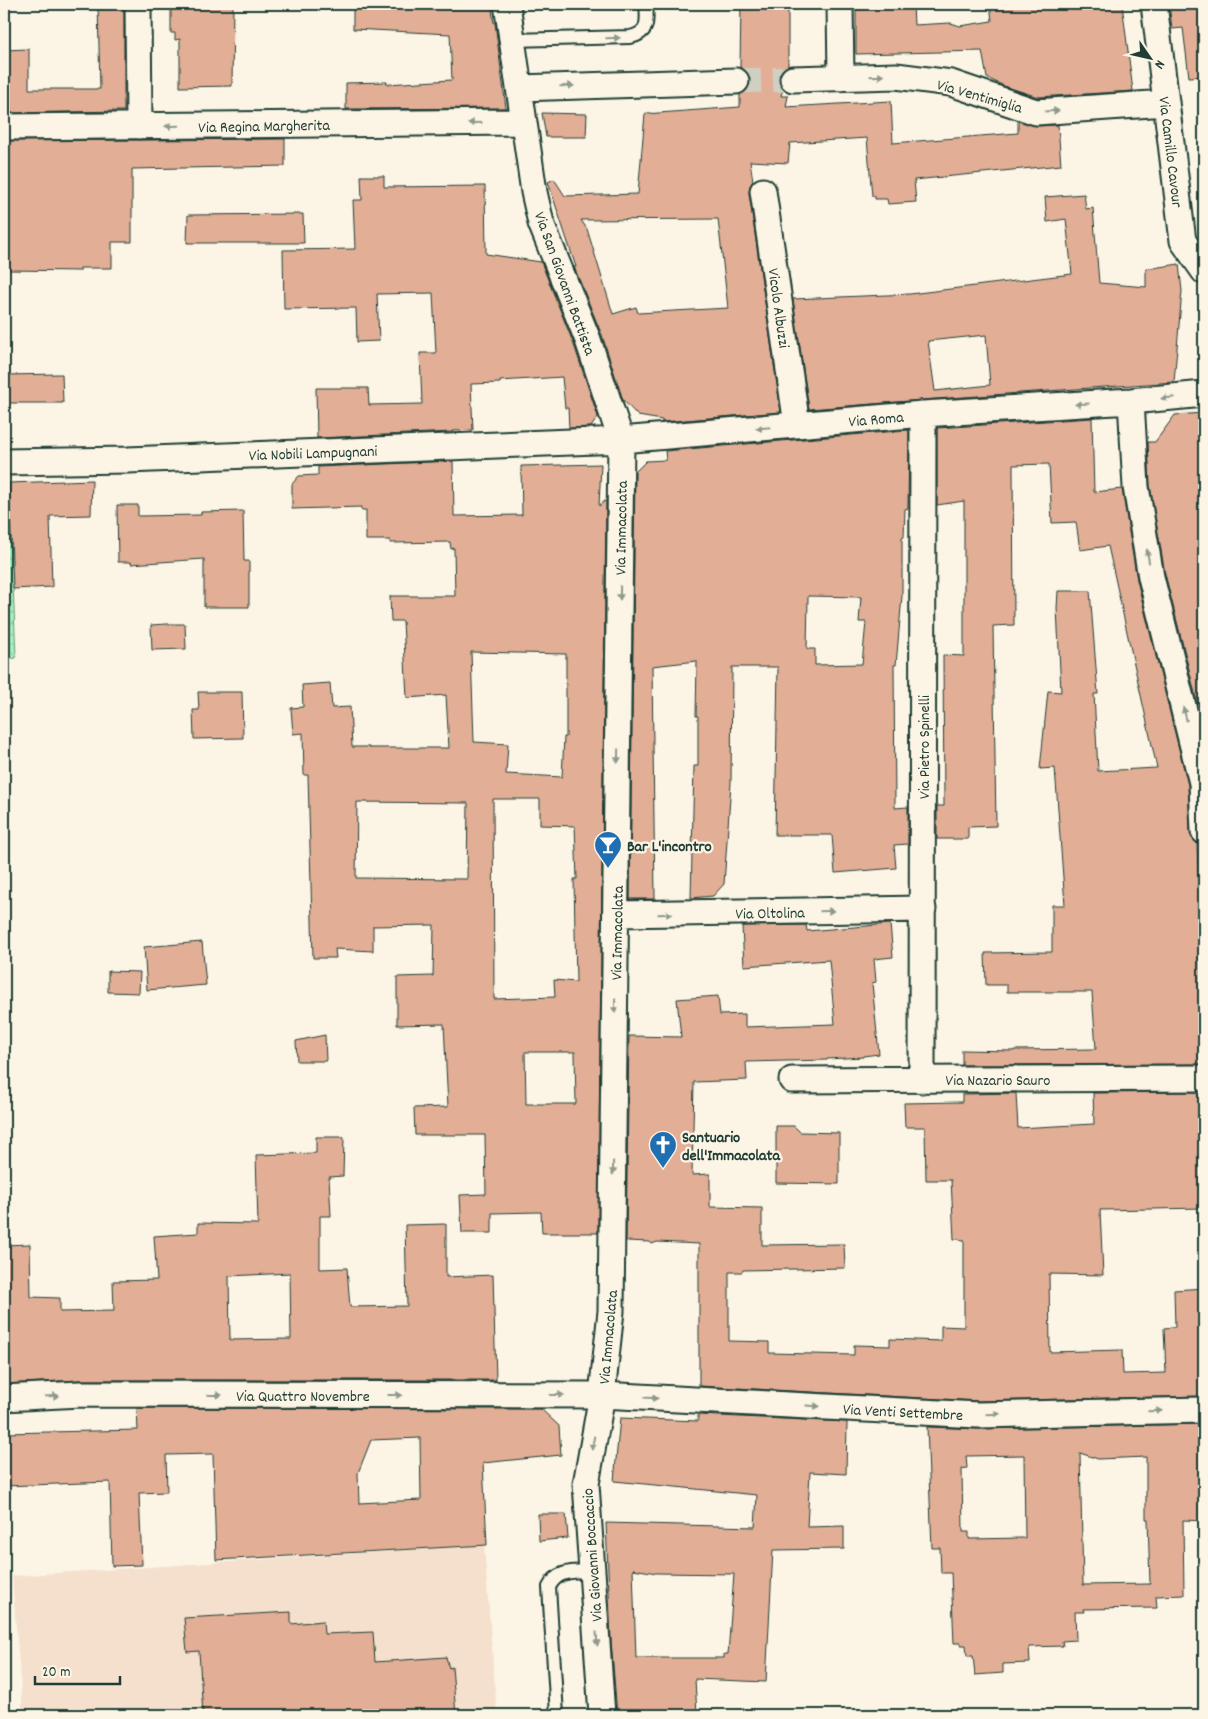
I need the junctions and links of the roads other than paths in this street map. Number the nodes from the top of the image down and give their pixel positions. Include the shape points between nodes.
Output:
1 (138, 4) edge
2 (507, 4) edge
3 (646, 4) edge
4 (840, 4) edge
5 (1154, 4) edge
6 (512, 40) junction
7 (841, 78) junction
8 (793, 79) tunnel mouth
9 (736, 81) tunnel mouth
10 (518, 88) junction
11 (1166, 103) junction
12 (524, 122) junction
13 (139, 126) junction
14 (4, 127) edge
15 (763, 191) dead end
16 (1204, 271) edge
17 (1204, 394) edge
18 (1131, 401) junction
19 (922, 414) junction
20 (797, 425) junction
21 (621, 440) junction
22 (4, 462) edge
23 (1204, 831) edge
24 (923, 909) junction
25 (616, 914) junction
26 (1204, 1078) edge
27 (792, 1080) dead end
28 (922, 1080) junction
29 (602, 1395) junction
30 (4, 1398) edge
31 (1204, 1410) edge
32 (592, 1571) junction
33 (557, 1715) edge
34 (602, 1715) edge

1 - 13 street
2 - 6 street, Via San Giovanni Battista
6 -> 3 lane via 638,36 646,24
4 - 7 street
5 - 11 street, Via Camillo Cavour
6 - 10 street, Via San Giovanni Battista
7 - 8 street, Via Ventimiglia
7 -> 11 street, Via Ventimiglia via 896,76 951,83 1036,112
10 -> 9 street
10 - 12 street, Via San Giovanni Battista
11 - 16 street, Via Camillo Cavour via 1183,241
12 -> 13 street, Via Regina Margherita
12 - 21 street, Via San Giovanni Battista via 541,223 588,340
13 - 14 street, Via Regina Margherita
15 - 20 street, Vicolo Albuzzi
17 -> 18 street, Via Roma
18 -> 19 street, Via Roma
23 -> 18 street via 1202,783 1151,577 1136,487
19 - 20 street, Via Roma
19 - 24 street, Via Pietro Spinelli
20 -> 21 street, Via Roma
21 - 22 street, Via Nobili Lampugnani
21 -> 25 street, Via Immacolata
25 -> 24 street, Via Oltolina
24 - 28 street, Via Pietro Spinelli
25 -> 29 street, Via Immacolata via 611,1311
26 - 28 street, Via Nazario Sauro
27 - 28 street, Via Nazario Sauro
30 -> 29 street, Via Quattro Novembre via 80,1394
29 -> 31 street, Via Venti Settembre via 978,1414
29 -> 32 street, Via Giovanni Boccaccio via 586,1484
32 - 33 lane via 560,1574 553,1578 549,1587
32 -> 34 street, Via Giovanni Boccaccio

